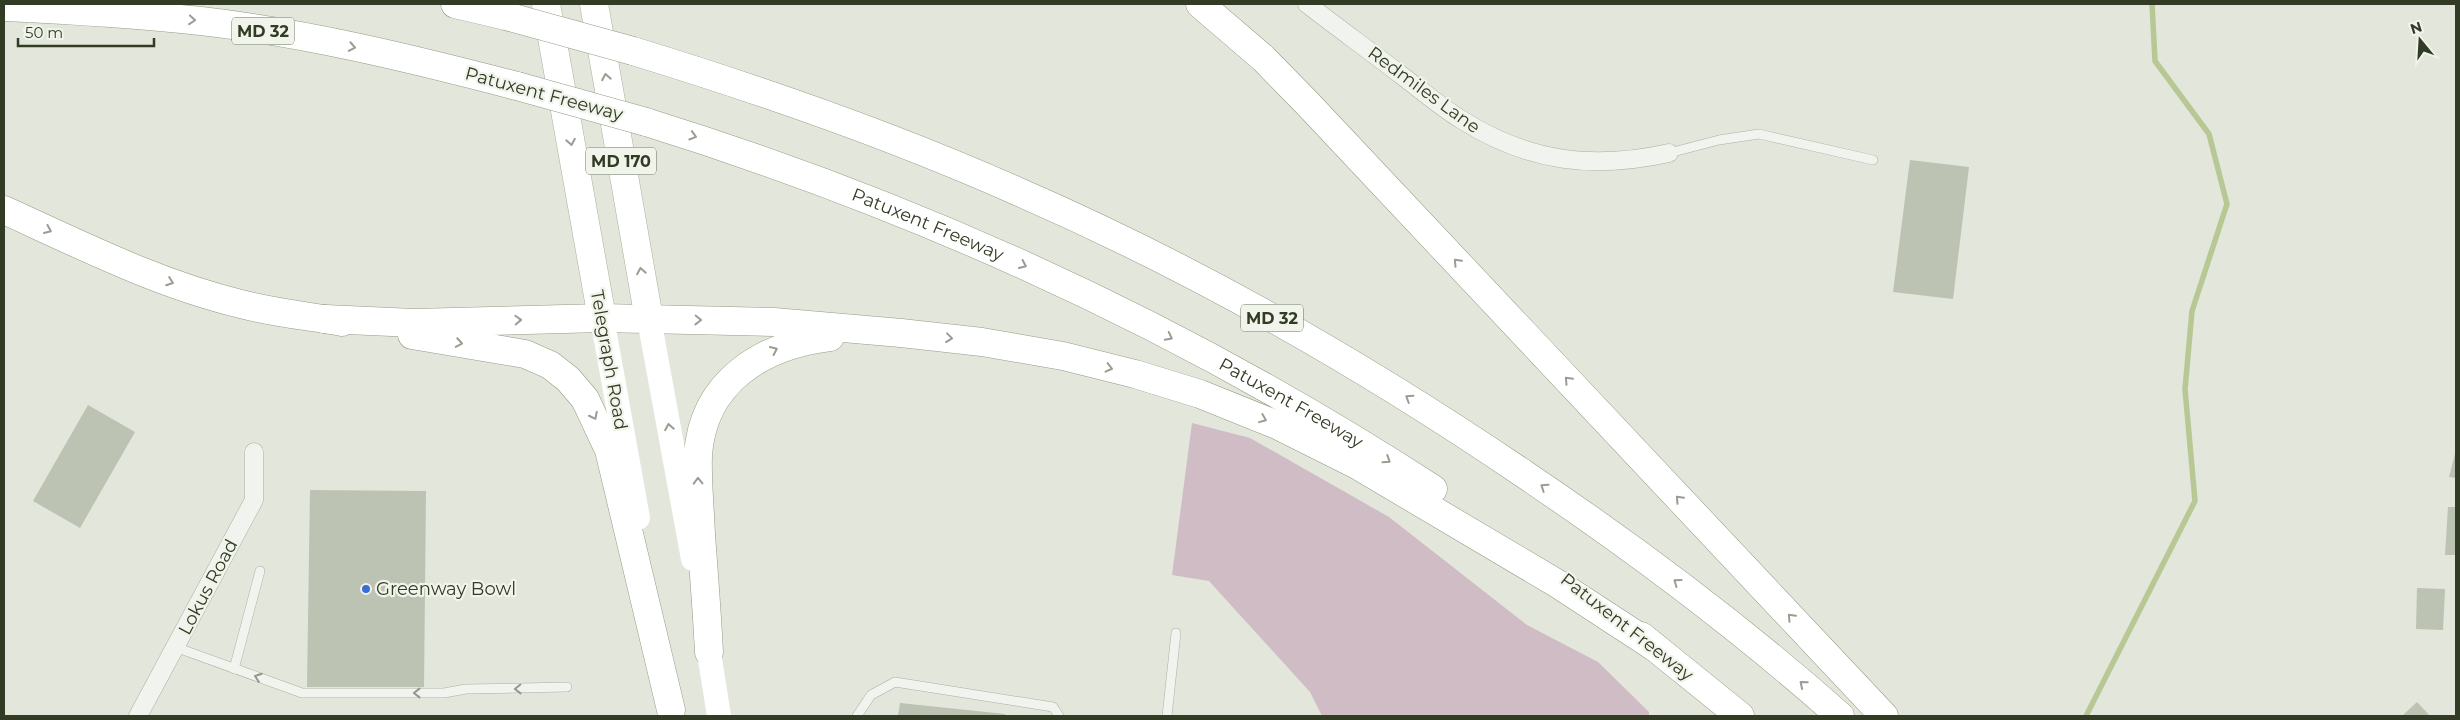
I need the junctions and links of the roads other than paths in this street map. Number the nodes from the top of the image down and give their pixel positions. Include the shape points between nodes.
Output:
1 (455, 4) edge
2 (546, 4) edge
3 (594, 4) edge
4 (1200, 4) edge
5 (1307, 4) edge
6 (4, 7) edge
7 (1669, 154) joint
8 (1873, 160) dead end
9 (4, 210) edge
10 (602, 318) junction
11 (325, 319) junction
12 (649, 319) junction
13 (901, 332) junction
14 (254, 452) dead end
15 (260, 571) dead end
16 (1176, 633) dead end
17 (175, 647) junction
18 (1656, 648) junction
19 (709, 652) junction
20 (234, 669) junction
21 (567, 687) dead end
22 (671, 713) edge
23 (138, 716) edge
24 (719, 716) edge
25 (856, 716) edge
26 (1059, 716) edge
27 (1167, 716) edge
28 (1740, 716) edge
29 (1840, 716) edge
30 (1884, 716) edge

29 -> 1 main road, MD 32, bridge via 1694,595 1592,519 1393,388 1255,308 1115,236 911,146 784,99 632,51
2 -> 10 main road, Telegraph Road / MD 170
12 -> 3 main road, MD 170
30 -> 4 main road via 1307,103 1263,58
5 - 7 street, Redmiles Lane via 1461,120 1517,149 1544,157 1593,163 1617,163
6 -> 18 main road, Patuxent Freeway / MD 32, bridge via 83,10 202,21 399,56 646,122 760,159 907,215 1098,300 1223,364 1368,447 1562,576
7 - 8 lane via 1719,140 1759,134
9 -> 11 main road via 135,269 191,290 242,304
11 -> 10 main road via 414,323
10 - 12 main road
10 - 22 main road, Telegraph Road / MD 170
11 -> 22 main road via 525,354 550,364 568,379 585,399 609,450
12 -> 13 main road via 774,322
19 -> 12 main road, MD 170
13 -> 18 main road via 1063,356 1200,394 1277,425 1357,465 1558,584
19 -> 13 main road via 698,454 704,427 718,396 736,375 778,348 811,339
14 - 17 street, Lokus Road via 254,500
15 - 20 lane
16 - 27 lane
17 - 20 lane
17 - 23 street, Lokus Road
18 - 28 main road, Patuxent Freeway / MD 32
19 - 24 main road, MD 170
21 -> 20 lane via 466,689 444,693 302,693
25 - 26 lane via 871,695 895,682 1053,706

